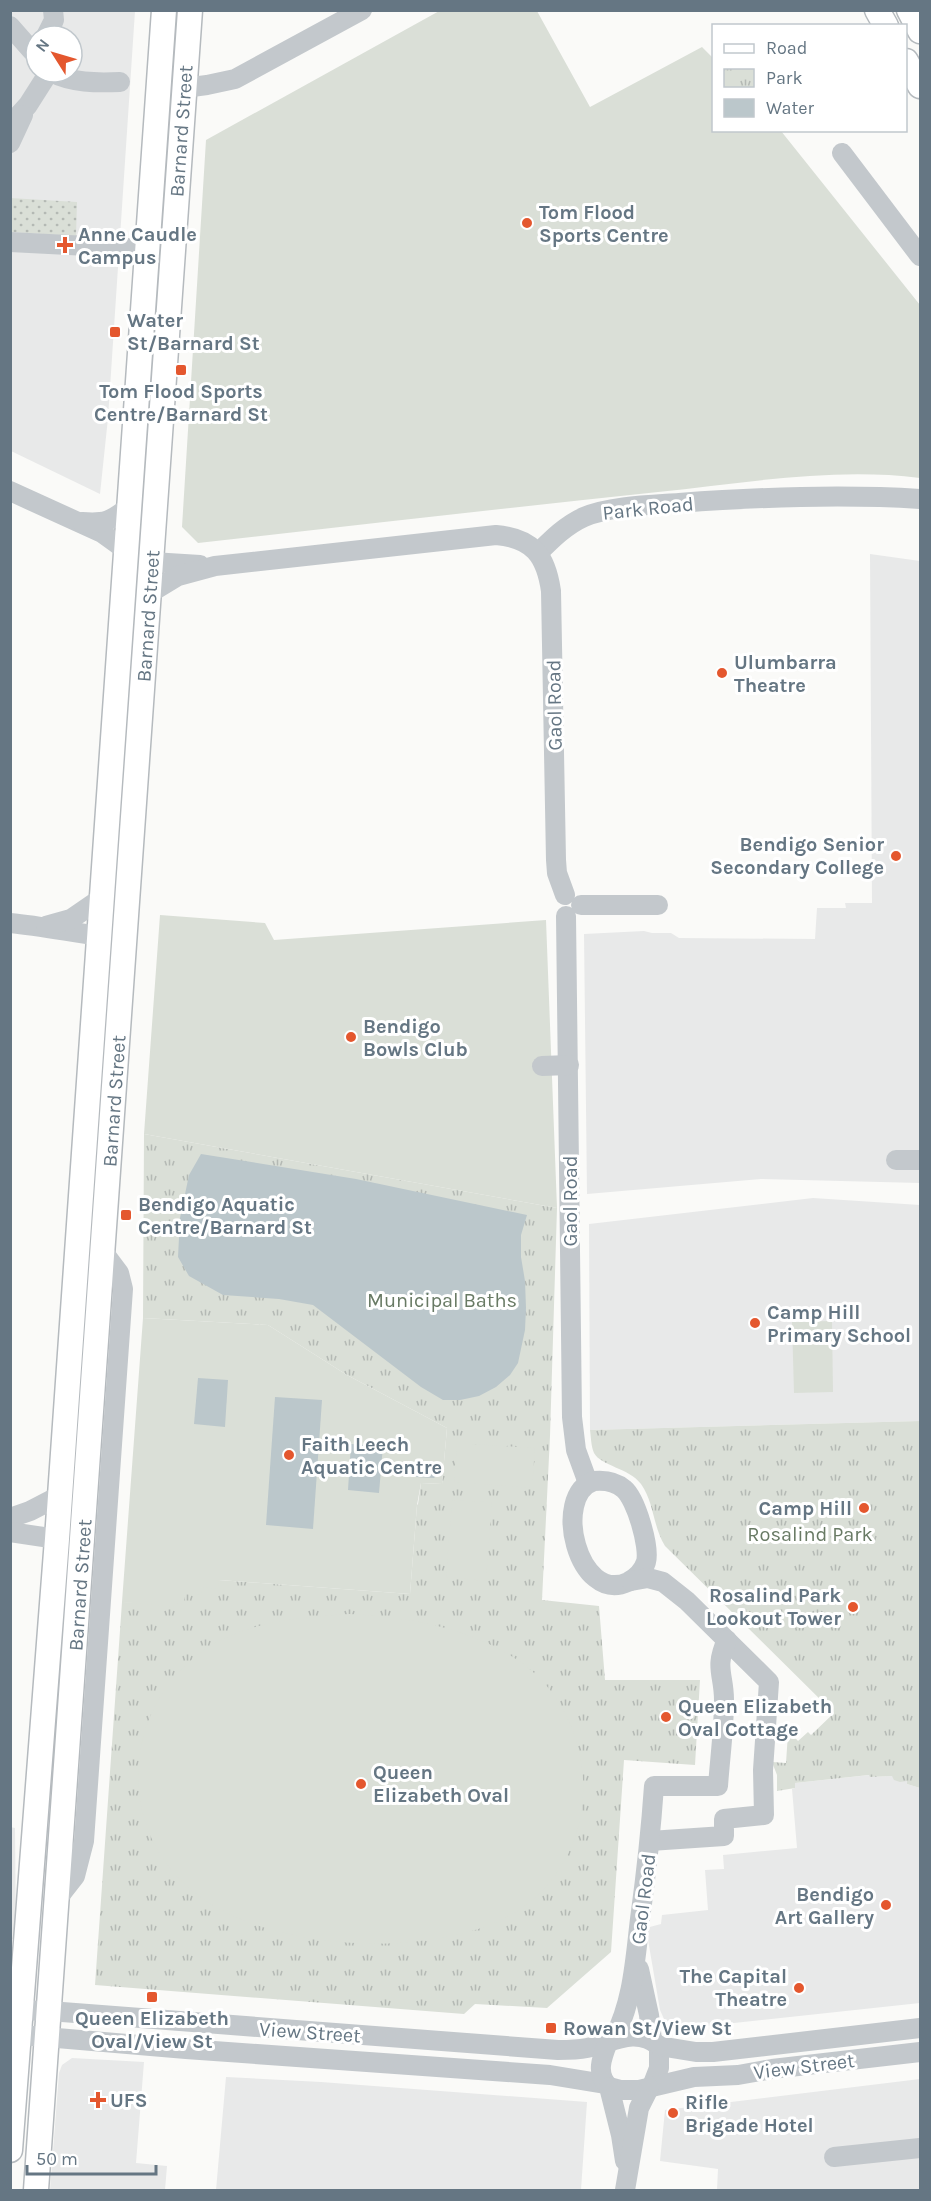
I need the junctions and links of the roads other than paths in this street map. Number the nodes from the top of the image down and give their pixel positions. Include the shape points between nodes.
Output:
1 (164, 10) edge
2 (190, 10) edge
3 (362, 10) edge
4 (909, 10) edge
5 (10, 26) edge
6 (921, 31) edge
7 (24, 41) edge
8 (907, 63) edge
9 (84, 81) edge
10 (120, 82) dead end
11 (42, 84) edge
12 (921, 86) edge
13 (184, 88) junction
14 (158, 89) junction
15 (28, 105) junction
16 (10, 125) edge
17 (10, 143) edge
18 (842, 153) dead end
19 (177, 187) junction
20 (10, 242) edge
21 (146, 249) junction
22 (921, 255) edge
23 (10, 491) edge
24 (921, 499) edge
25 (129, 507) junction
26 (77, 522) junction
27 (127, 551) junction
28 (538, 553) junction
29 (152, 562) junction
30 (215, 566) junction
31 (150, 593) junction
32 (113, 738) junction
33 (138, 761) junction
34 (103, 897) junction
35 (571, 905) junction
36 (658, 905) dead end
37 (10, 923) edge
38 (46, 926) junction
39 (100, 936) junction
40 (568, 1065) junction
41 (542, 1066) dead end
42 (896, 1160) dead end
43 (921, 1160) edge
44 (109, 1172) junction
45 (104, 1253) junction
46 (70, 1345) junction
47 (95, 1377) junction
48 (113, 1418) junction
49 (89, 1453) junction
50 (588, 1483) junction
51 (59, 1496) junction
52 (10, 1518) edge
53 (10, 1532) edge
54 (57, 1539) junction
55 (645, 1541) junction
56 (631, 1581) junction
57 (687, 1601) junction
58 (727, 1640) junction
59 (94, 1685) junction
60 (70, 1722) junction
61 (650, 1841) junction
62 (57, 1899) junction
63 (636, 1956) junction
64 (16, 2010) edge
65 (49, 2011) junction
66 (921, 2028) edge
67 (16, 2034) edge
68 (48, 2036) junction
69 (611, 2041) junction
70 (656, 2043) junction
71 (921, 2052) edge
72 (607, 2085) junction
73 (650, 2087) junction
74 (921, 2148) edge
75 (10, 2150) edge
76 (834, 2157) dead end
77 (626, 2183) edge
78 (36, 2190) edge

1 - 14 main road, Barnard Street
2 - 13 main road, Barnard Street
3 - 13 street via 241,76
4 - 6 main road
5 - 7 street
8 - 12 main road
9 - 10 street
11 - 15 street
13 - 14 main road
13 - 19 main road, Barnard Street
14 - 21 main road, Barnard Street
15 - 16 street
15 - 17 street
18 - 22 street
19 - 21 main road via 164,210 162,235
19 - 29 main road, Barnard Street
20 - 21 street
21 - 25 main road, Barnard Street
23 - 26 street
24 - 28 street, Park Road via 811,495 608,511 577,521
25 - 26 street via 103,523
25 - 27 main road, Barnard Street
26 - 27 street
27 - 32 main road, Barnard Street
28 - 30 street via 522,541 496,535
28 - 35 street, Gaol Road via 546,567 551,591 557,873
29 - 30 street
29 - 31 main road, Barnard Street
29 - 32 main road via 145,565 138,577 133,640
30 - 31 street via 178,576
31 - 33 main road, Barnard Street
32 - 34 main road, Barnard Street
33 - 39 main road via 125,809 114,927 107,936
33 - 44 main road, Barnard Street
34 - 38 street via 71,919
34 - 39 main road, Barnard Street
35 - 36 street
35 - 40 street, Gaol Road
37 - 38 street
38 - 39 street
39 - 46 main road, Barnard Street
40 - 41 street
40 - 50 street, Gaol Road via 572,1417 574,1442
42 - 43 street
44 - 45 main road, Barnard Street
44 - 46 main road via 94,1186 88,1263
45 - 47 main road, Barnard Street
45 - 48 street via 119,1273 123,1289
46 - 51 main road, Barnard Street
47 - 49 main road, Barnard Street
47 - 54 main road via 79,1425 71,1526
48 - 49 street
48 - 59 street
49 - 60 main road, Barnard Street
50 - 55 street via 612,1482 628,1492
50 - 56 street via 578,1493 572,1509 583,1562 590,1575 600,1582 615,1585
51 - 52 street
51 - 54 main road, Barnard Street
53 - 54 street
54 - 64 main road, Barnard Street
55 - 56 street via 646,1561
55 - 57 street
56 - 57 street via 658,1580
57 - 58 street
58 - 61 street, Gaol Road via 719,1671 724,1700 718,1786 654,1786
58 - 61 street via 769,1682 764,1815 724,1819 723,1836
59 - 60 street
59 - 62 street via 84,1841 75,1876
60 - 62 main road, Barnard Street
61 - 63 street, Gaol Road
62 - 65 main road, Barnard Street
63 - 69 street, Gaol Road via 628,2005
63 - 70 street, Gaol Road
64 - 65 street, View Street
64 - 67 main road, Barnard Street
65 - 68 main road, Barnard Street
65 - 69 street, View Street via 541,2049 575,2050
66 - 70 street, View Street via 713,2052
67 - 68 street, View Street
67 - 75 main road, Barnard Street
68 - 72 street, View Street via 550,2075
68 - 78 main road, Barnard Street
69 - 70 street via 636,2036
69 - 72 street via 600,2068
70 - 73 street via 659,2068
71 - 73 street, View Street via 694,2078
72 - 73 street via 629,2091
72 - 77 street via 621,2135
73 - 77 street via 639,2108
74 - 76 street

